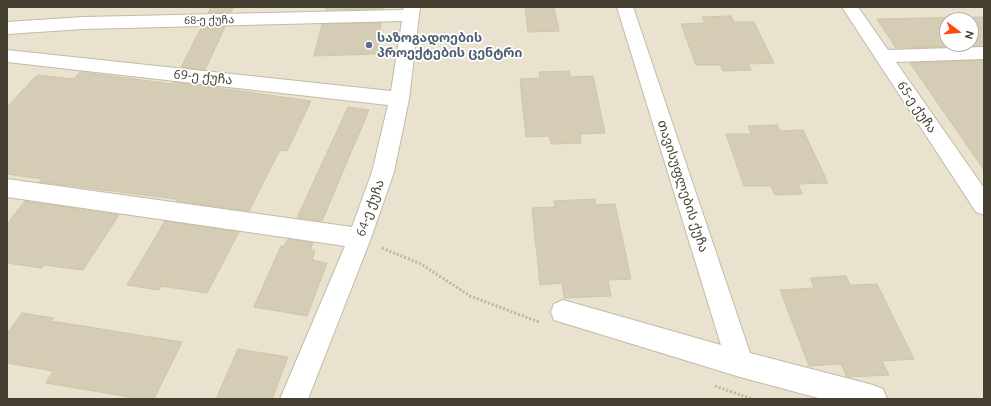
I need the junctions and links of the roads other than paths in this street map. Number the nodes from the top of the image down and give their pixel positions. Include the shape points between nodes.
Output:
1 (626, 7) edge
2 (850, 7) edge
3 (411, 11) edge
4 (7, 28) edge
5 (984, 53) edge
6 (7, 56) edge
7 (883, 56) junction
8 (399, 98) junction
9 (7, 188) edge
10 (983, 203) edge
11 (360, 238) junction
12 (563, 312) dead end
13 (740, 364) junction
14 (294, 399) edge
15 (873, 399) edge

1 - 13 street, თავისუფლების ქუჩა
2 - 7 street, 65-ე ქუჩა
3 - 4 street, 68-ე ქუჩა
3 - 8 street, 64-ე ქუჩა
5 - 7 street
6 - 8 street, 69-ე ქუჩა
7 - 10 street, 65-ე ქუჩა
8 - 11 street, 64-ე ქუჩა via 383,172
9 - 11 street
11 - 14 street, 64-ე ქუჩა
12 - 13 street
13 - 15 street

